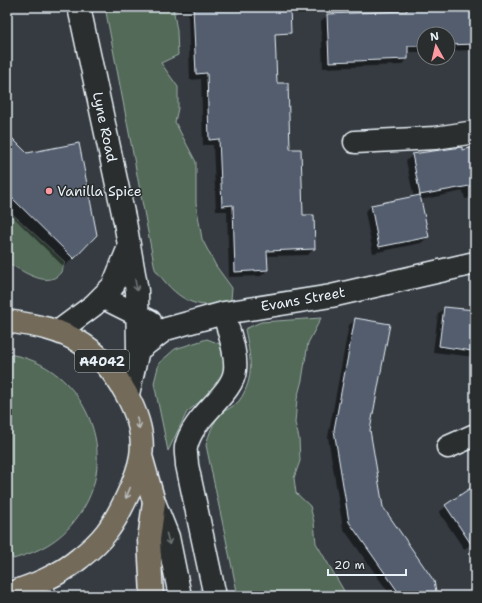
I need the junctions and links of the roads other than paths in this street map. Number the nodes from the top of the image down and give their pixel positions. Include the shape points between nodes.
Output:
1 (79, 7) edge
2 (475, 132) edge
3 (355, 142) dead end
4 (129, 247) junction
5 (475, 263) edge
6 (102, 297) junction
7 (224, 313) junction
8 (139, 316) junction
9 (7, 321) edge
10 (166, 328) junction
11 (59, 331) junction
12 (138, 350) junction
13 (128, 394) junction
14 (475, 435) edge
15 (448, 447) dead end
16 (141, 456) junction
17 (154, 502) junction
18 (26, 593) edge
19 (152, 596) edge
20 (180, 596) edge
21 (215, 596) edge

1 - 4 street, Lyne Road
2 - 3 street via 435,138
4 - 6 street via 113,286
4 -> 8 street, Lyne Road
5 - 7 street, Evans Street via 331,296
6 - 8 street
6 - 11 street
7 - 10 street, Evans Street
7 - 21 street via 235,357 235,372 231,385 192,428 185,448
8 - 10 street
8 - 12 street, Lyne Road
9 - 11 main road, A4042
10 - 12 street, Evans Street
11 - 13 main road, A4042 via 85,345 109,367
12 - 13 street, Lyne Road
13 -> 16 main road, A4042 via 139,424
14 - 15 street
16 - 17 main road
16 -> 18 main road, A4042 via 128,495 106,533 80,559
17 - 19 main road via 149,540
17 -> 20 street via 168,537

